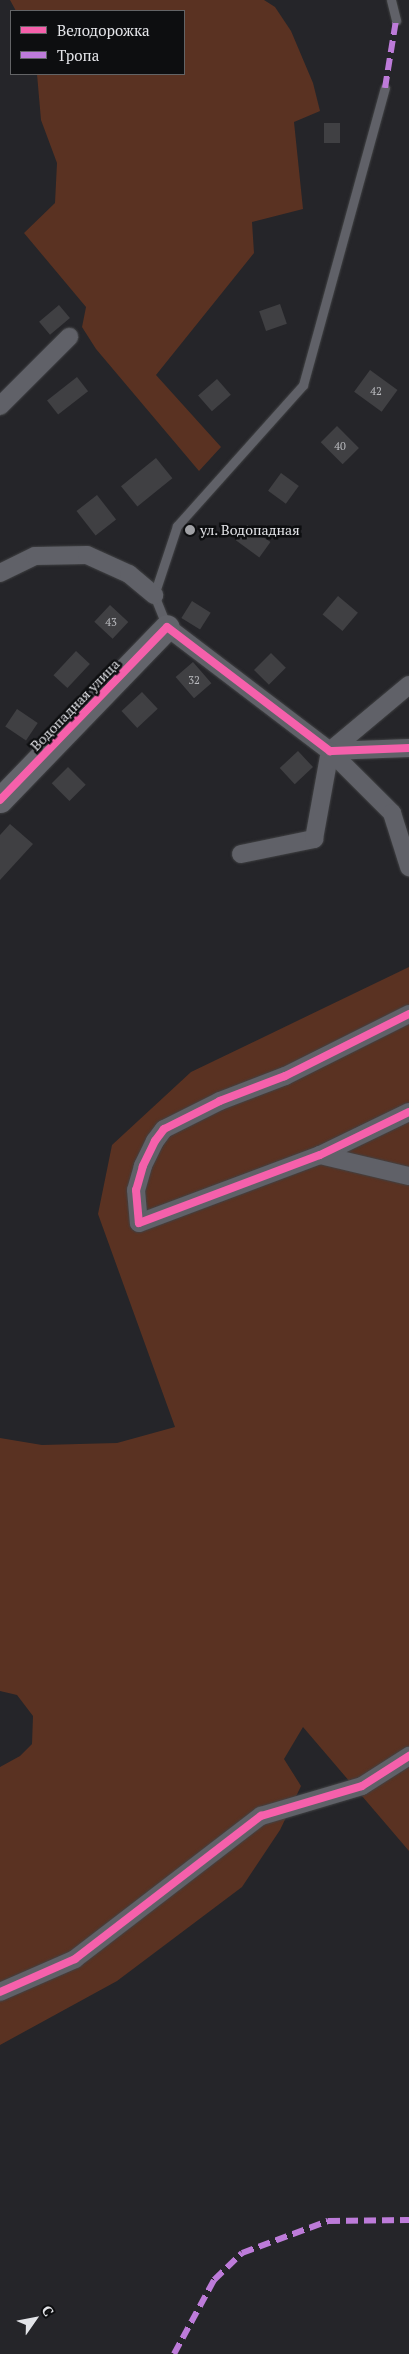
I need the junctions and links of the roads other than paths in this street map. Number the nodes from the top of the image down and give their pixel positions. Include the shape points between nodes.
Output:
1 (391, 0) edge
2 (396, 20) dead end
3 (386, 88) dead end
4 (69, 338) dead end
5 (0, 406) edge
6 (0, 573) edge
7 (154, 596) junction
8 (167, 627) junction
9 (409, 685) edge
10 (409, 748) edge
11 (330, 751) junction
12 (0, 800) edge
13 (241, 854) dead end
14 (409, 867) edge
15 (409, 1014) edge
16 (409, 1112) edge
17 (320, 1155) junction
18 (409, 1176) edge
19 (409, 1756) edge
20 (0, 1992) edge

1 - 2 lane
3 - 7 lane via 303,384 177,526
4 - 5 street
6 - 7 street via 35,556 87,555 129,574
7 - 8 lane
8 - 11 street
8 - 12 street, Водопадная улица
9 - 11 street
10 - 11 street
11 - 13 street via 314,839
11 - 14 street via 392,813
15 - 17 street via 285,1076 164,1129 143,1166 136,1190 139,1223
16 - 17 street
17 - 18 street
19 - 20 street via 362,1786 261,1816 75,1959

